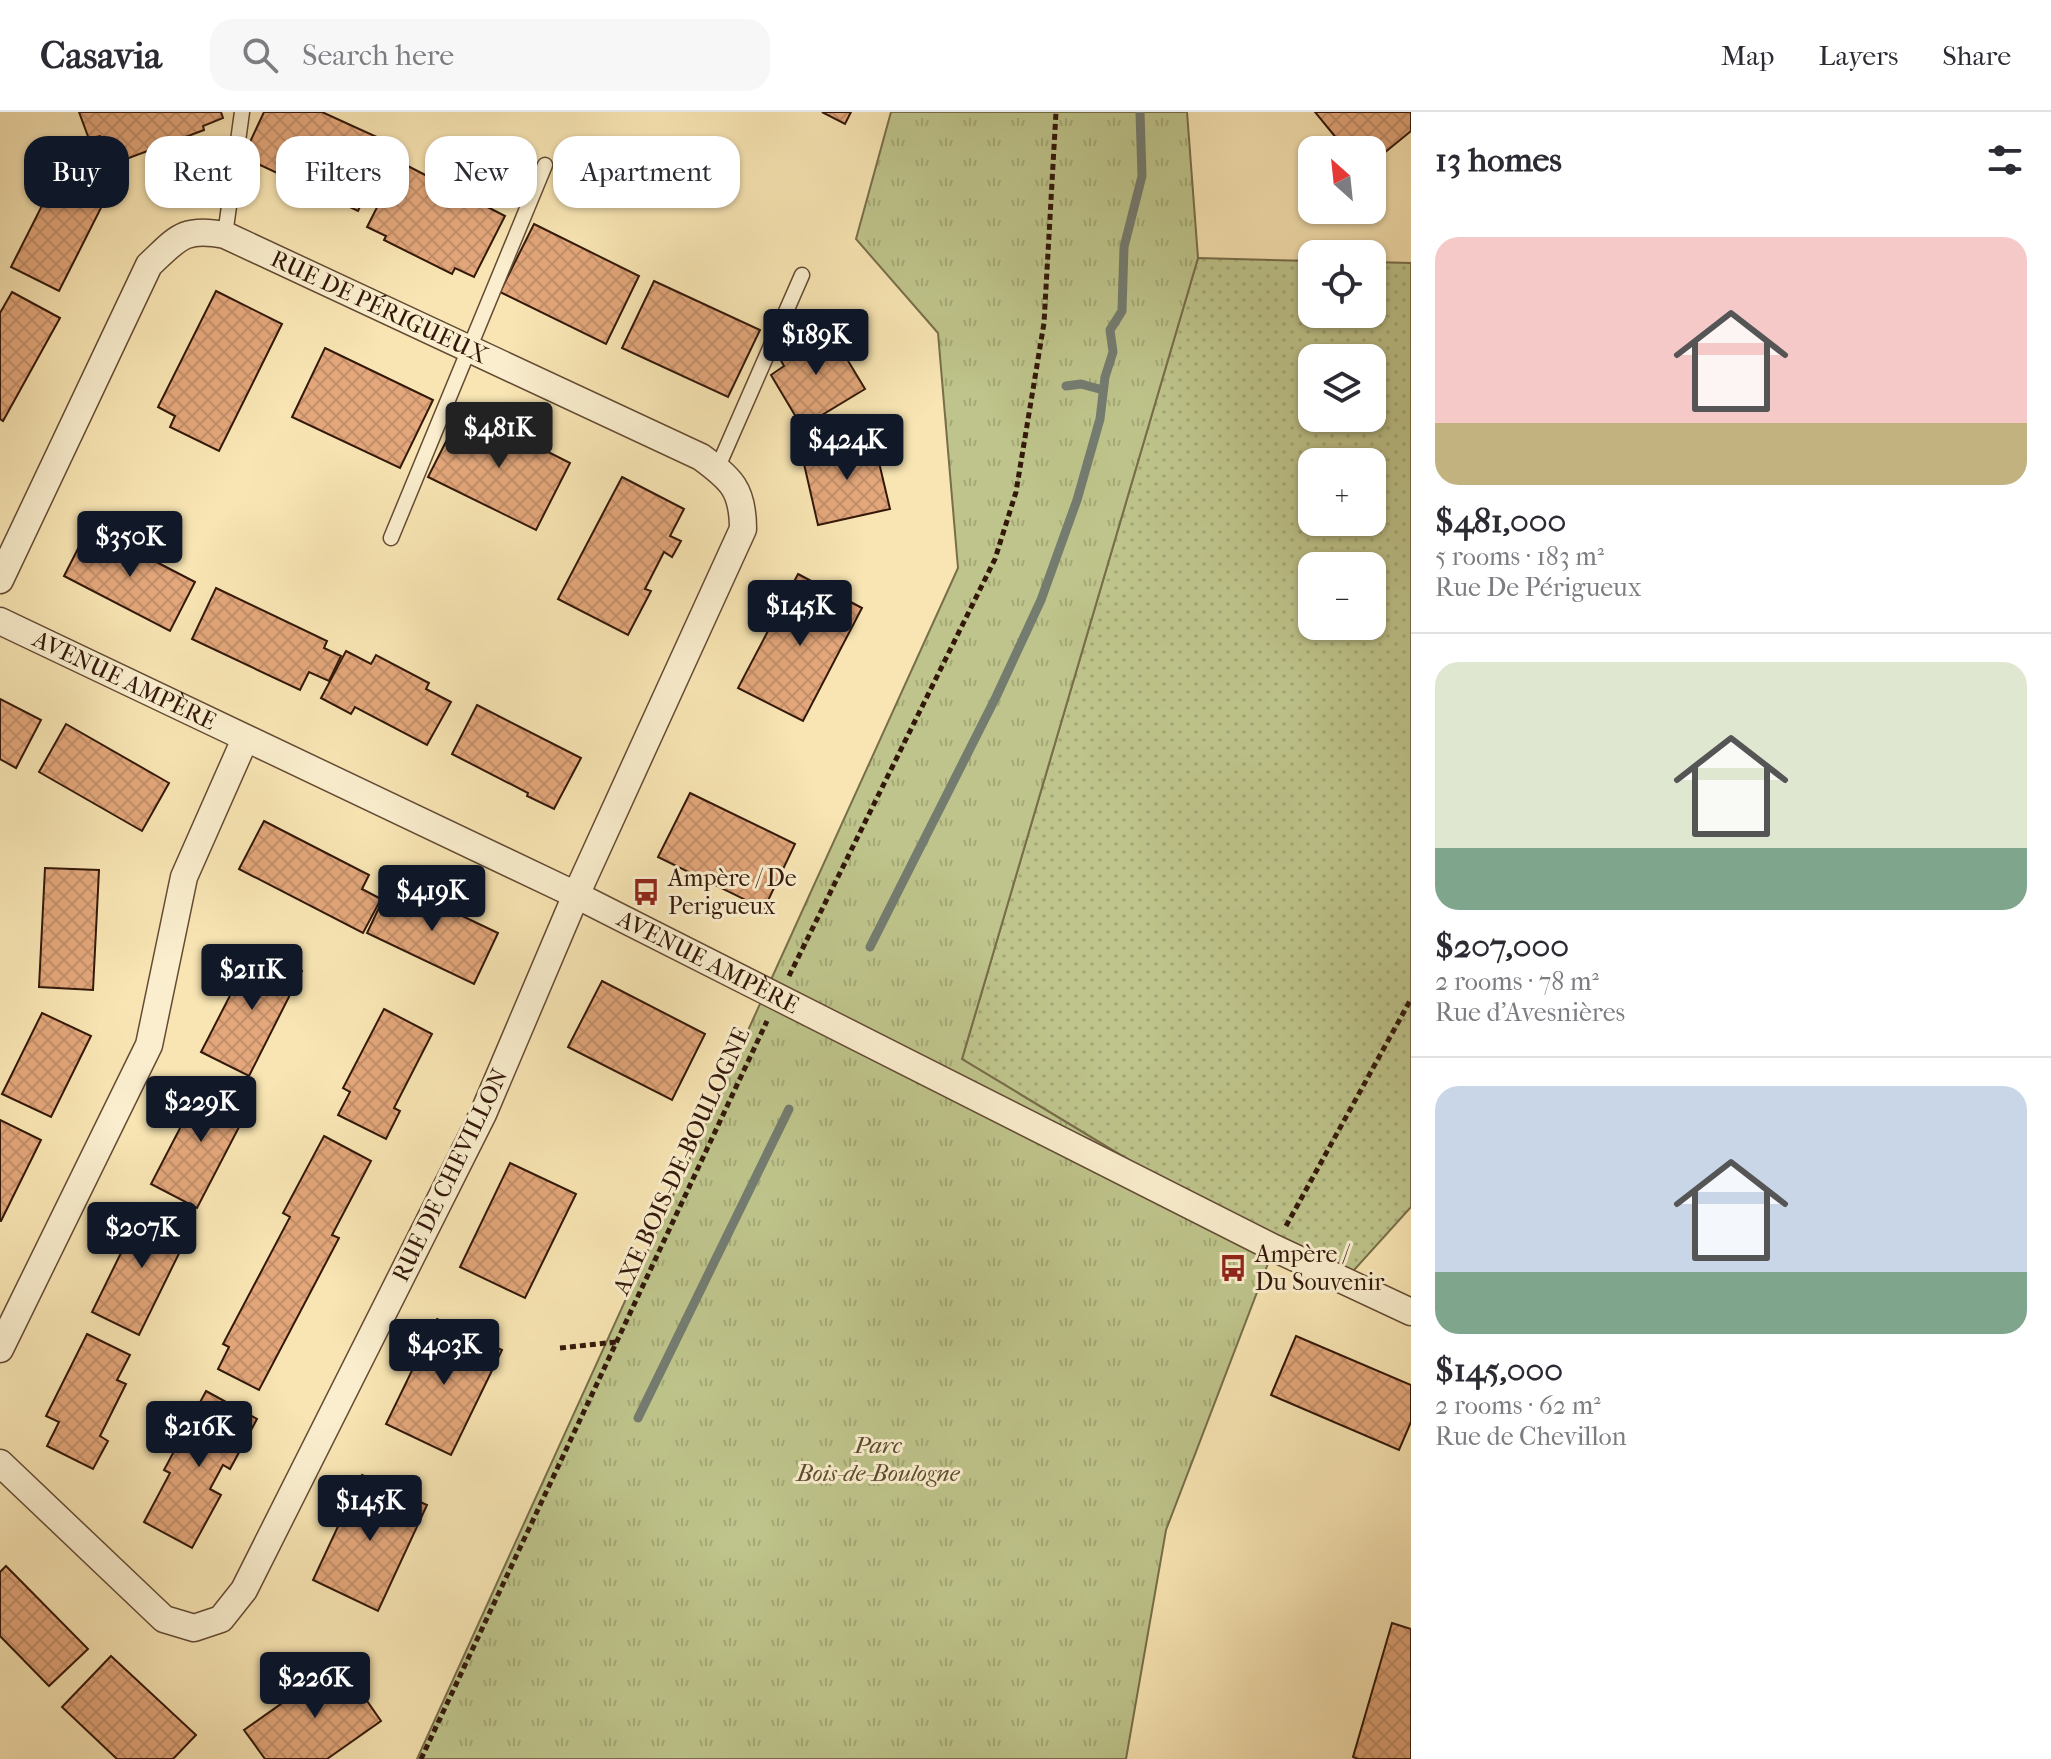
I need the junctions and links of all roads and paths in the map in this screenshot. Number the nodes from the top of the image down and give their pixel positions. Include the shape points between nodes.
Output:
1 (242, 112) edge
2 (1056, 112) edge
3 (545, 165) dead end
4 (225, 235) junction
5 (802, 275) dead end
6 (469, 350) junction
7 (717, 469) junction
8 (391, 538) dead end
9 (0, 580) edge
10 (0, 621) edge
11 (245, 739) junction
12 (576, 895) junction
13 (778, 997) junction
14 (1411, 999) edge
15 (1274, 1248) junction
16 (1411, 1312) edge
17 (617, 1342) junction
18 (560, 1348) dead end
19 (0, 1349) edge
20 (0, 1463) edge
21 (421, 1759) edge

1 - 4 lane
2 - 13 path, AXE BOIS-DE-BOULOGNE via 1044,323 1016,492 995,559
3 - 6 lane
4 - 6 street, RUE DE PÉRIGUEUX
4 - 9 street, RUE DE PÉRIGUEUX via 202,230 179,237 149,265
5 - 7 lane
6 - 7 street, RUE DE PÉRIGUEUX
6 - 8 lane
7 - 12 street, RUE DE PÉRIGUEUX via 735,485 743,506 743,529
10 - 11 street, AVENUE AMPÈRE
11 - 12 street, AVENUE AMPÈRE
11 - 19 street via 184,877 149,1045
12 - 13 street, AVENUE AMPÈRE
12 - 20 street, RUE DE CHEVILLON via 483,1114 244,1590 221,1619 194,1628 164,1619
13 - 15 street, AVENUE AMPÈRE
13 - 17 path, AXE BOIS-DE-BOULOGNE
14 - 15 path
15 - 16 street, AVENUE AMPÈRE
17 - 18 path
17 - 21 path, AXE BOIS-DE-BOULOGNE

